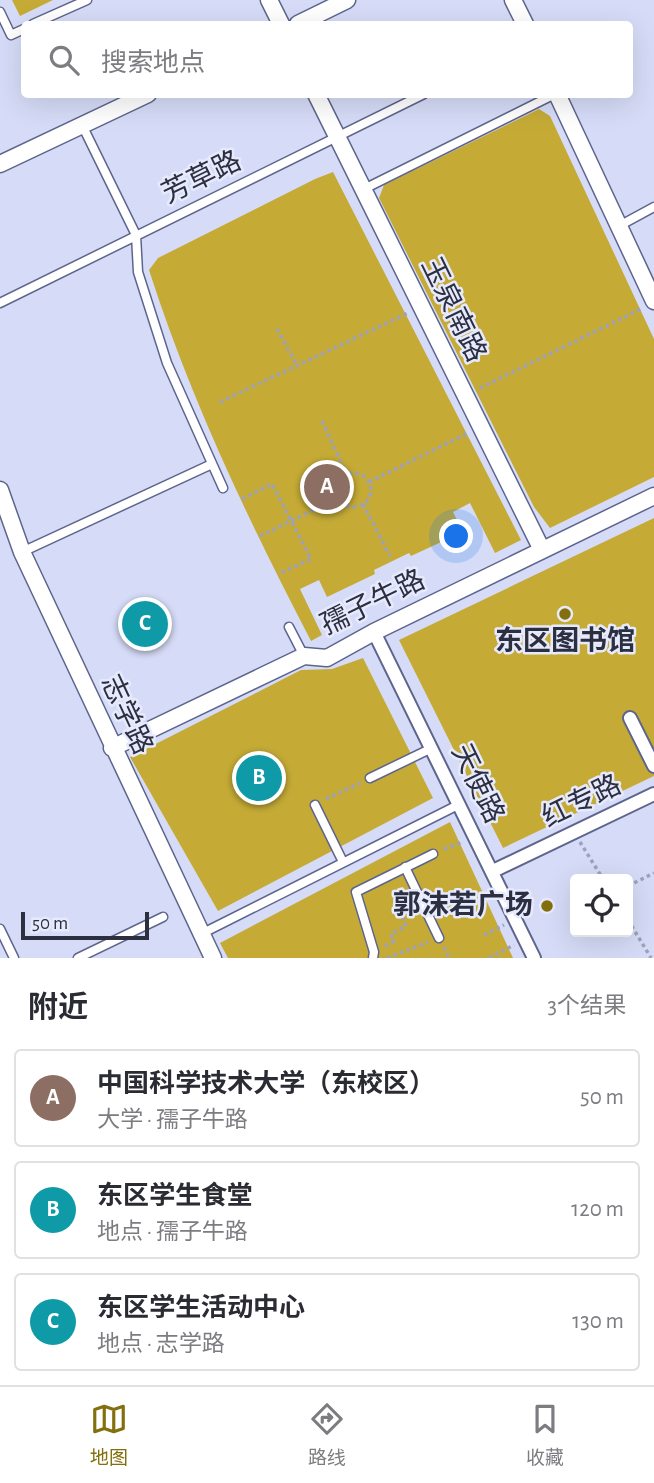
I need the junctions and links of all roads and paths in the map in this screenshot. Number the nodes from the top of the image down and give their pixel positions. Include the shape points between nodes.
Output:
1 (87, 0) edge
2 (269, 0) edge
3 (347, 0) edge
4 (513, 0) edge
5 (0, 12) edge
6 (40, 21) edge
7 (280, 21) edge
8 (304, 21) edge
9 (524, 21) edge
10 (21, 30) edge
11 (139, 98) edge
12 (318, 98) edge
13 (416, 98) edge
14 (548, 98) edge
15 (558, 98) edge
16 (82, 125) junction
17 (338, 138) junction
18 (0, 164) edge
19 (364, 189) junction
20 (654, 207) edge
21 (619, 226) junction
22 (136, 235) junction
23 (654, 302) edge
24 (0, 303) edge
25 (422, 306) junction
26 (277, 329) dead end
27 (298, 365) junction
28 (466, 394) junction
29 (220, 402) dead end
30 (322, 421) dead end
31 (482, 425) junction
32 (212, 464) junction
33 (347, 475) junction
34 (369, 482) junction
35 (223, 488) dead end
36 (0, 490) edge
37 (654, 496) edge
38 (340, 497) junction
39 (242, 499) dead end
40 (363, 504) junction
41 (292, 520) junction
42 (260, 536) dead end
43 (542, 550) junction
44 (22, 552) junction
45 (390, 556) dead end
46 (278, 574) dead end
47 (289, 627) dead end
48 (374, 632) junction
49 (304, 656) junction
50 (630, 718) dead end
51 (112, 748) junction
52 (432, 748) junction
53 (654, 766) edge
54 (370, 778) joint
55 (654, 794) edge
56 (460, 804) junction
57 (315, 805) joint
58 (575, 833) junction
59 (476, 837) junction
60 (433, 854) joint
61 (343, 862) junction
62 (405, 867) junction
63 (493, 871) junction
64 (654, 873) edge
65 (600, 874) edge
66 (633, 884) edge
67 (425, 908) junction
68 (163, 917) dead end
69 (516, 919) junction
70 (633, 928) edge
71 (0, 929) edge
72 (203, 933) junction
73 (484, 935) dead end
74 (439, 938) junction
75 (525, 940) junction
76 (12, 954) edge
77 (373, 955) edge
78 (0, 956) edge
79 (78, 958) edge
80 (212, 958) edge
81 (387, 958) edge
82 (449, 958) edge
83 (489, 958) edge
84 (534, 958) edge
85 (651, 958) edge

1 - 6 lane
2 - 7 street
3 - 8 street
4 - 9 street
5 - 10 lane via 11,35
11 - 16 street
12 - 17 street, 玉泉南路
13 - 17 lane, 芳草路
14 - 19 lane
15 - 21 street
16 - 18 street via 24,147
16 - 22 lane
17 - 19 street, 玉泉南路
17 - 22 lane, 芳草路
19 - 25 street, 玉泉南路
20 - 21 lane
21 - 23 street
22 - 24 lane, 芳草路
22 - 32 lane via 138,272 167,363
23 - 28 path
25 - 27 path
25 - 28 street, 玉泉南路
26 - 27 path
27 - 29 path
28 - 31 street, 玉泉南路
30 - 33 path
31 - 34 path
31 - 43 street, 玉泉南路
32 - 35 lane
32 - 44 lane
33 - 34 path via 359,473
33 - 38 path via 339,482
34 - 40 path via 370,496
36 - 44 street, 志学路
37 - 43 street, 孺子牛路
38 - 40 path via 352,506
38 - 41 path
39 - 41 path via 272,484
40 - 45 path
41 - 42 path
41 - 46 path via 311,559
43 - 48 street, 孺子牛路
44 - 51 street, 志学路
47 - 49 lane
48 - 49 street, 孺子牛路 via 327,658
48 - 52 street, 天使路
49 - 51 street, 孺子牛路
50 - 53 street
51 - 72 street, 志学路
52 - 54 lane
52 - 56 street, 天使路
54 - 57 path
55 - 58 street, 红专路
56 - 59 street, 天使路
56 - 61 lane
57 - 61 lane
58 - 63 street, 红专路
58 - 65 path
59 - 60 path
59 - 63 street, 天使路
60 - 62 lane
61 - 72 lane
62 - 67 lane
62 - 77 lane via 356,891
63 - 69 street, 天使路
64 - 66 path
67 - 74 lane
67 - 77 path via 403,918 407,926 391,934 394,941
68 - 79 lane
69 - 73 path
69 - 75 street, 天使路
70 - 85 path
71 - 76 lane
72 - 80 street, 志学路
74 - 81 path
74 - 82 path
75 - 83 path
75 - 84 street, 天使路
76 - 78 lane

